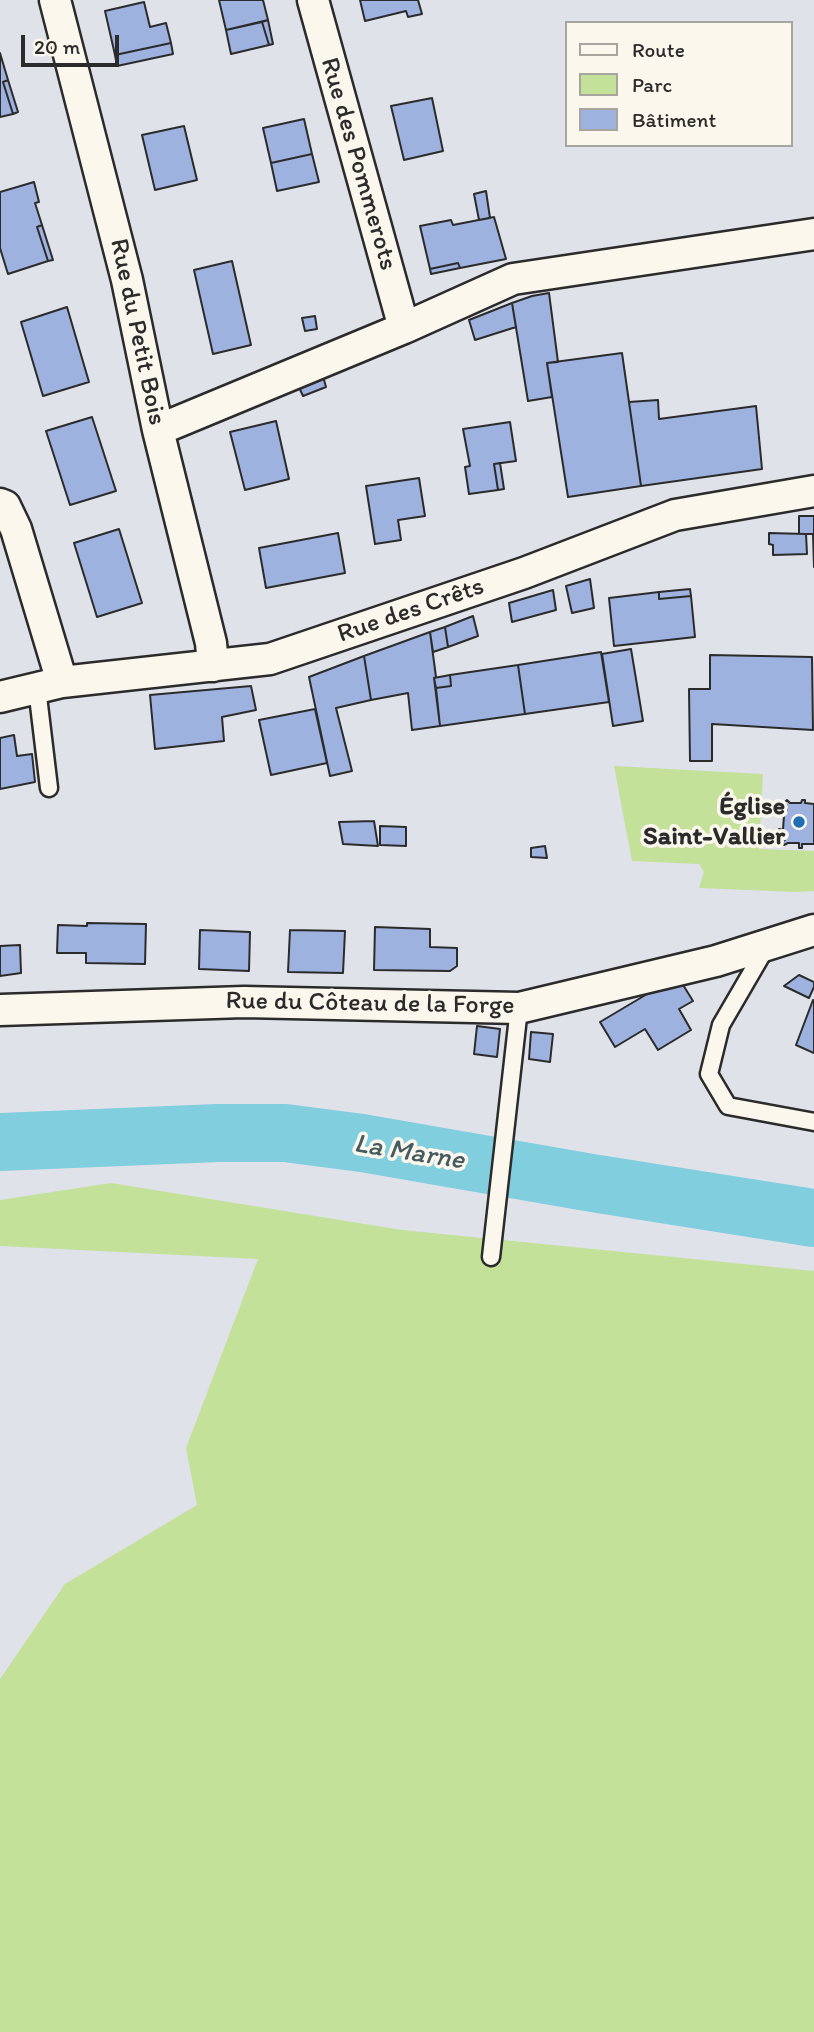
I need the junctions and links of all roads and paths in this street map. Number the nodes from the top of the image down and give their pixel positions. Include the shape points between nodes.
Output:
1 (55, 0) edge
2 (313, 0) edge
3 (814, 234) edge
4 (404, 328) junction
5 (158, 430) junction
6 (814, 491) edge
7 (0, 504) edge
8 (213, 666) junction
9 (49, 685) junction
10 (0, 697) edge
11 (49, 788) dead end
12 (814, 930) edge
13 (768, 945) junction
14 (519, 1008) junction
15 (0, 1010) edge
16 (814, 1122) edge
17 (491, 1257) dead end

1 - 5 street, Rue du Petit Bois via 127,280
2 - 4 street, Rue des Pommerots
3 - 4 street via 513,279
4 - 5 street
5 - 8 street, Rue du Petit Bois
6 - 8 street, Rue des Crêts via 675,514 524,573 270,659
7 - 9 street via 16,528
8 - 9 street, Rue des Crêts
9 - 10 street, Rue des Crêts
9 - 11 lane
12 - 13 street, Rue du Côteau de la Forge
13 - 14 street, Rue du Côteau de la Forge
13 - 16 lane via 721,1025 709,1074 728,1106
14 - 15 street, Rue du Côteau de la Forge via 244,1002
14 - 17 lane

